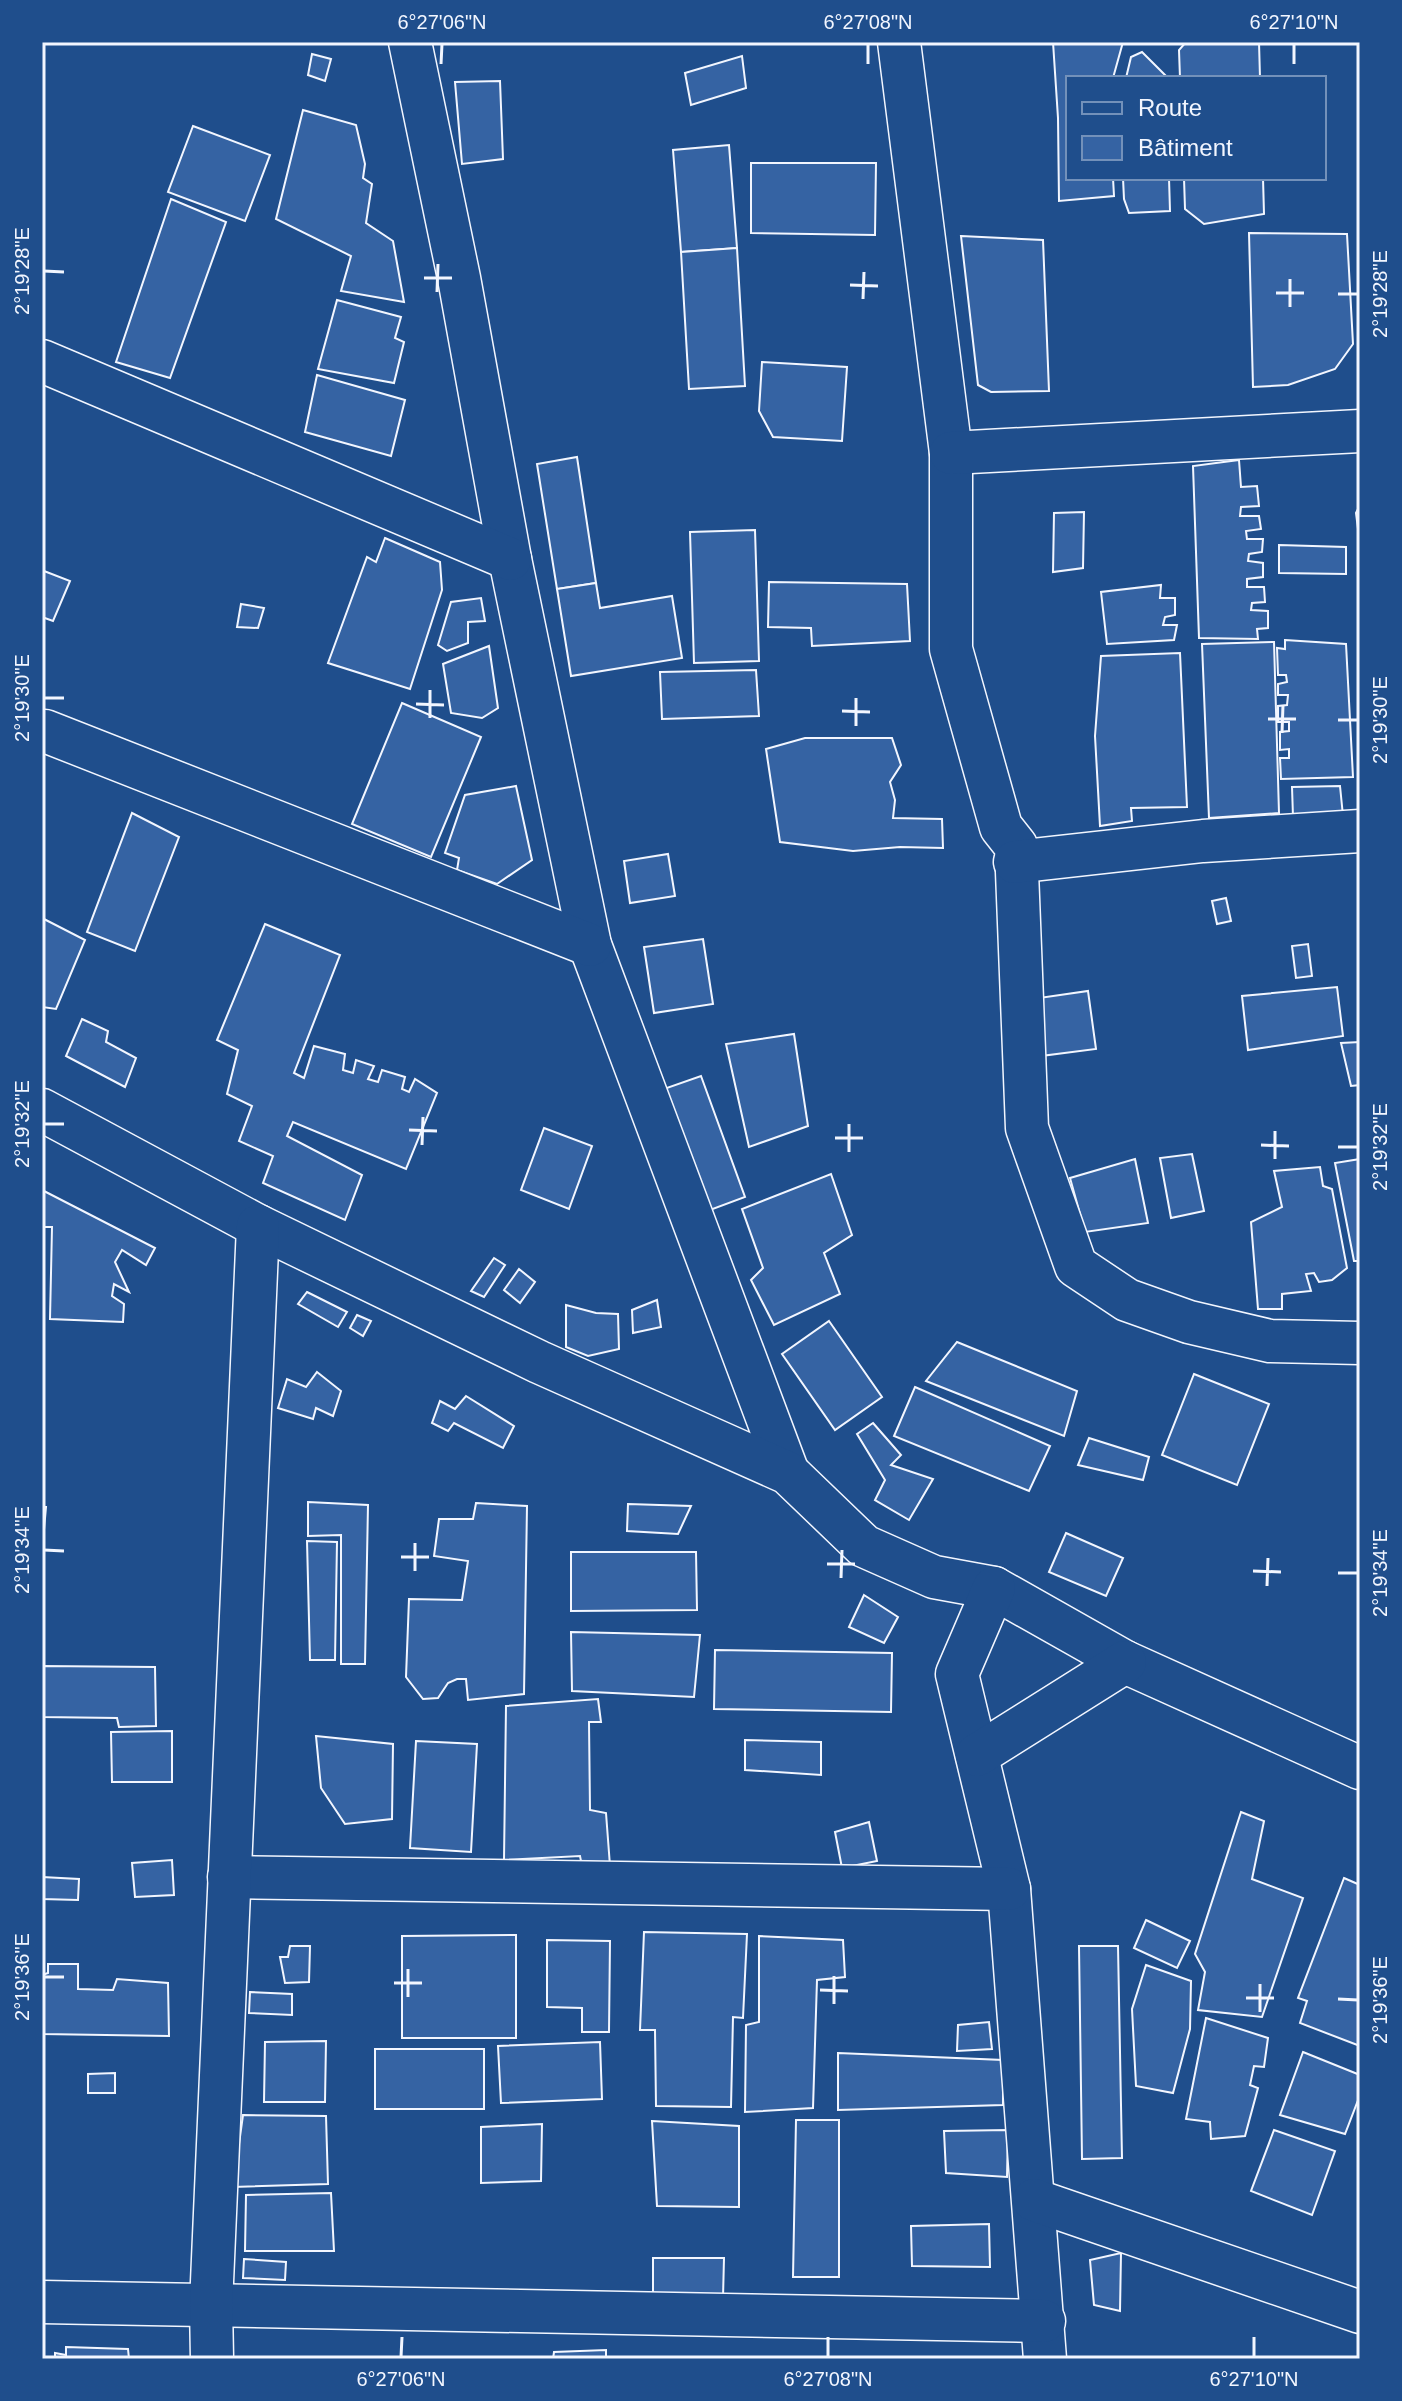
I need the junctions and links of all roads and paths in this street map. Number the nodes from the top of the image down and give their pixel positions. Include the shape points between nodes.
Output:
1 (410, 42) edge
2 (899, 42) edge
3 (42, 361) edge
4 (1360, 431) edge
5 (951, 453) junction
6 (510, 559) junction
7 (45, 731) dead end
8 (1360, 831) edge
9 (1015, 862) junction
10 (590, 945) junction
11 (42, 1110) edge
12 (258, 1226) junction
13 (1360, 1343) edge
14 (788, 1473) junction
15 (994, 1588) junction
16 (1125, 1662) junction
17 (977, 1755) junction
18 (1360, 1768) edge
19 (229, 1877) junction
20 (1009, 1889) junction
21 (1034, 2200) junction
22 (42, 2302) edge
23 (211, 2305) junction
24 (1360, 2312) edge
25 (1044, 2340) edge
26 (212, 2359) edge

1 - 6 street
2 - 5 street
3 - 6 street
4 - 5 street
5 - 9 street via 951,649 1001,827 1016,846
6 - 10 street
7 - 10 street
8 - 9 street via 1203,841
9 - 13 street via 1027,1128 1076,1266 1127,1300 1189,1322 1270,1341
10 - 14 street
11 - 12 street
12 - 14 street via 539,1362
12 - 19 street
14 - 15 street via 864,1546 934,1577
15 - 16 street
15 - 17 street via 957,1674
16 - 17 street
16 - 18 street
17 - 20 street
19 - 20 street
19 - 23 street
20 - 21 street
21 - 24 street
21 - 25 street
22 - 23 street
23 - 25 street
23 - 26 street

